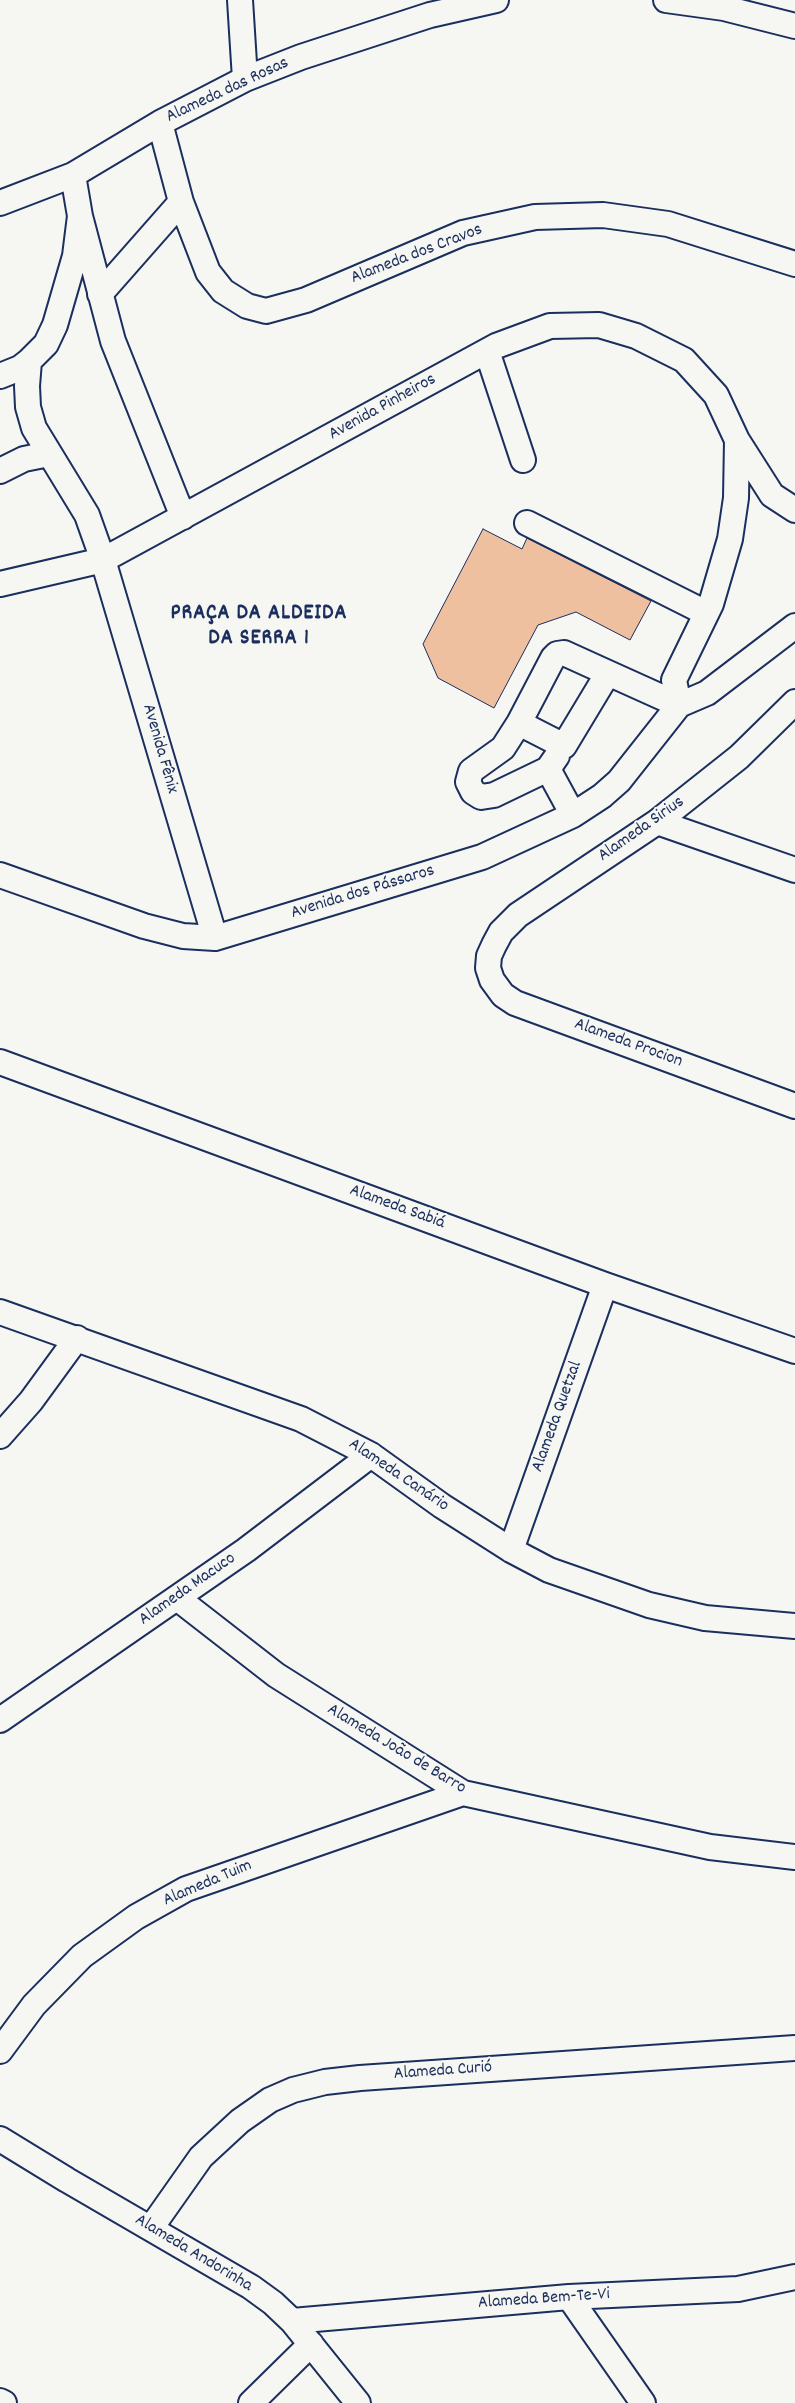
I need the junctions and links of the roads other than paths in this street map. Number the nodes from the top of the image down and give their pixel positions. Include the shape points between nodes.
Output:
1 (240, 0) edge
2 (496, 0) edge
3 (666, 0) edge
4 (795, 26) edge
5 (245, 79) junction
6 (160, 123) junction
7 (73, 175) junction
8 (181, 202) junction
9 (0, 203) edge
10 (80, 216) junction
11 (795, 264) edge
12 (100, 294) junction
13 (487, 351) junction
14 (29, 362) junction
15 (0, 376) edge
16 (737, 440) junction
17 (49, 454) junction
18 (523, 460) dead end
19 (0, 471) edge
20 (795, 510) edge
21 (183, 517) junction
22 (527, 524) dead end
23 (103, 560) junction
24 (0, 584) edge
25 (708, 608) junction
26 (795, 626) edge
27 (608, 673) junction
28 (795, 702) edge
29 (679, 704) junction
30 (519, 723) junction
31 (564, 746) junction
32 (548, 769) junction
33 (573, 815) junction
34 (657, 822) junction
35 (795, 870) edge
36 (0, 875) edge
37 (215, 938) junction
38 (489, 956) joint
39 (0, 1062) edge
40 (795, 1106) edge
41 (605, 1285) junction
42 (0, 1312) edge
43 (77, 1338) junction
44 (795, 1350) edge
45 (0, 1436) edge
46 (371, 1455) junction
47 (511, 1550) junction
48 (177, 1598) junction
49 (795, 1626) edge
50 (0, 1720) edge
51 (463, 1793) junction
52 (795, 1857) edge
53 (795, 2048) edge
54 (0, 2051) edge
55 (0, 2139) edge
56 (151, 2228) junction
57 (795, 2277) edge
58 (569, 2297) junction
59 (292, 2320) junction
60 (311, 2344) junction
61 (0, 2401) edge
62 (4, 2403) edge
63 (251, 2403) edge
64 (358, 2403) edge
65 (643, 2403) edge

1 - 5 street
2 - 5 street, Alameda das Rosas via 430,15
3 - 4 street via 724,8
5 - 6 street, Alameda das Rosas
6 - 7 street, Alameda das Rosas
6 - 8 street, Alameda dos Cravos
7 - 9 street, Alameda das Rosas
7 - 10 street
8 - 11 street, Alameda dos Cravos via 208,272 223,291 247,306 266,312 306,300 463,233 535,217 603,215 668,224
8 - 12 street
10 - 12 street
10 - 14 street via 75,256 55,325 46,344
12 - 21 street via 114,341
13 - 16 street, Avenida Pinheiros via 550,326 599,325 636,336 684,360 716,395
13 - 18 street
13 - 21 street, Avenida Pinheiros
14 - 15 street
14 - 17 street, Avenida Fênix via 28,407 34,428
16 - 20 street, Avenida Pinheiros via 772,495
16 - 25 street, Avenida Pinheiros via 736,498 730,539
17 - 19 street via 19,460
17 - 23 street, Avenida Fênix via 87,515
21 - 23 street, Avenida Pinheiros
22 - 25 street
23 - 24 street, Avenida Pinheiros
23 - 37 street, Avenida Fênix
25 - 29 street via 674,680
26 - 29 street via 707,693
27 - 29 street
27 - 30 street via 564,653 557,654
27 - 31 street
28 - 34 street, Alameda Sirius via 739,757
29 - 33 street, Avenida dos Pássaros via 619,782
30 - 31 street
30 - 32 street via 503,748 471,771 468,782 473,792 481,797 494,795
31 - 32 street
32 - 33 street
33 - 37 street, Avenida dos Pássaros via 482,857
34 - 35 street
34 - 38 street, Alameda Sirius via 518,916 501,932
36 - 37 street, Avenida dos Pássaros via 144,926 182,936
38 - 40 street, Alameda Procion via 492,980 503,995 515,1003
39 - 41 street, Alameda Sabiá
41 - 44 street, Alameda Sabiá
41 - 47 street, Alameda Quetzal
42 - 43 street, Alameda Canário
43 - 45 street via 31,1402
43 - 46 street, Alameda Canário via 302,1419
46 - 47 street, Alameda Canário
46 - 48 street, Alameda Macuco
47 - 49 street, Alameda Canário via 549,1570 649,1605 705,1618
48 - 50 street, Alameda Macuco
48 - 51 street, Alameda João de Barro via 276,1675
51 - 52 street, Alameda João de Barro via 710,1847
51 - 54 street, Alameda Tuim via 186,1890 136,1916 82,1956 34,2005
53 - 56 street, Alameda Curió via 360,2078 293,2090 270,2100 240,2121 201,2157
55 - 56 street, Alameda Andorinha
56 - 59 street, Alameda Andorinha via 251,2287
57 - 58 street, Alameda Bem-Te-Vi via 738,2289
58 - 59 street, Alameda Bem-Te-Vi
58 - 65 street
59 - 60 street, Alameda Andorinha
60 - 63 street
60 - 64 street, Alameda Andorinha
61 - 62 street

